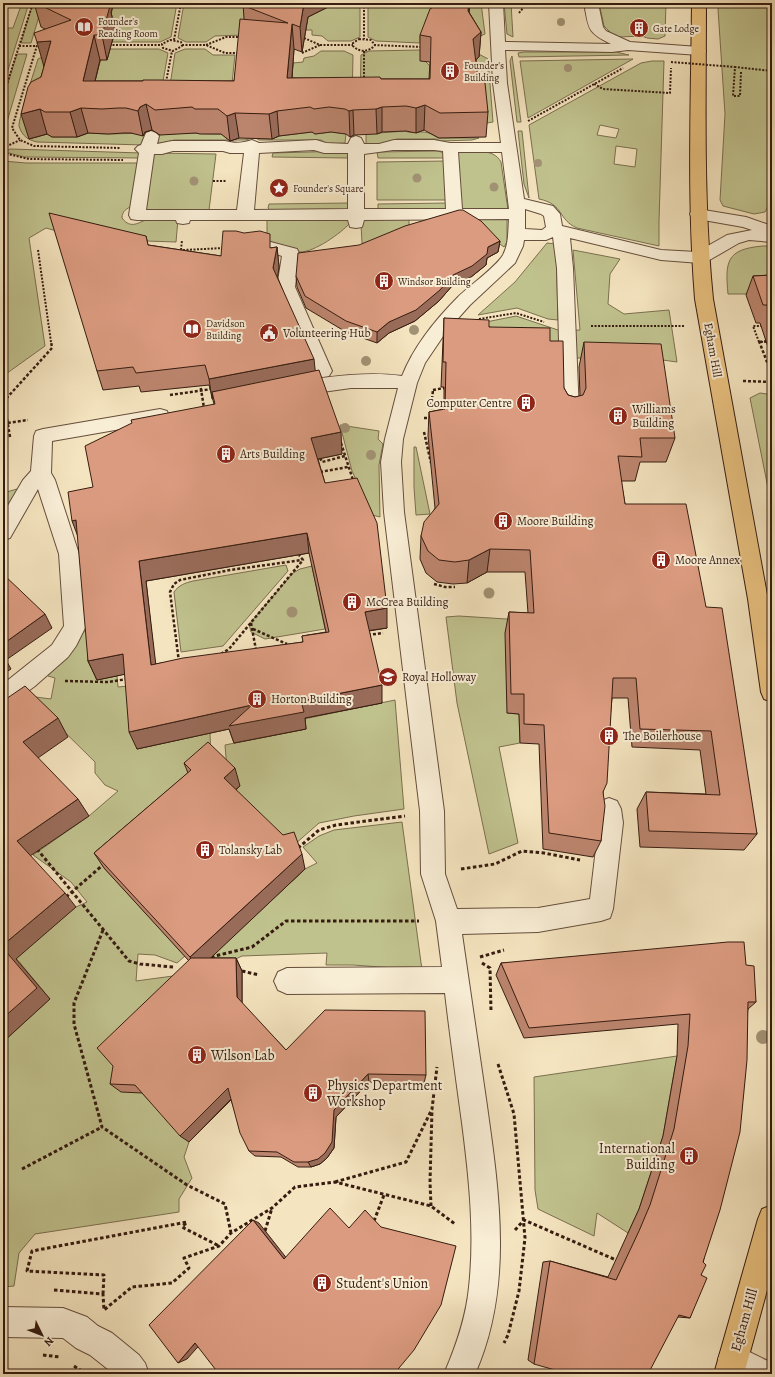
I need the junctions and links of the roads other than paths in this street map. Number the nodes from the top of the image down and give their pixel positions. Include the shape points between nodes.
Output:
1 (496, 3) edge
2 (590, 3) edge
3 (699, 3) edge
4 (596, 28) junction
5 (497, 46) junction
6 (563, 46) junction
7 (628, 46) junction
8 (699, 51) junction
9 (356, 145) junction
10 (252, 146) junction
11 (508, 147) junction
12 (450, 148) junction
13 (454, 214) junction
14 (698, 214) junction
15 (245, 215) junction
16 (515, 216) junction
17 (356, 219) junction
18 (557, 230) junction
19 (772, 232) edge
20 (772, 237) edge
21 (247, 247) edge
22 (700, 258) junction
23 (315, 307) edge
24 (302, 322) junction
25 (323, 371) dead end
26 (408, 383) junction
27 (280, 392) edge
28 (204, 409) edge
29 (570, 413) edge
30 (43, 477) junction
31 (3, 532) edge
32 (772, 692) edge
33 (3, 697) edge
34 (609, 809) edge
35 (448, 921) junction
36 (456, 980) junction
37 (287, 981) dead end
38 (772, 1219) edge
39 (3, 1322) edge
40 (731, 1366) edge
41 (134, 1374) edge
42 (459, 1374) edge
43 (762, 1374) edge

1 - 5 street
2 - 4 street
3 - 8 main road, Egham Hill
4 - 6 street via 593,35 585,41
4 - 7 street via 601,34
5 - 6 street
5 - 11 street
6 - 7 street
7 - 8 street
8 - 14 main road, Egham Hill
9 - 10 street via 324,148
9 - 12 street via 434,145
9 - 17 street
10 - 15 street
10 - 15 street via 230,148 147,144 137,215
11 - 12 street
11 - 16 street
12 - 13 street
13 - 16 street
13 - 17 street
14 - 19 street via 746,222
14 - 22 main road, Egham Hill
15 - 17 street
16 - 18 street via 546,235
16 - 18 street via 547,210 552,214
16 - 26 street via 515,246 509,259 464,301 440,328 418,361
18 - 22 street via 661,255
18 - 29 street via 566,275
20 - 22 street via 749,235 733,239
21 - 24 street via 263,246 294,263 286,287
22 - 32 main road, Egham Hill via 704,299 758,599
23 - 24 street
24 - 25 street
26 - 27 street via 363,380
26 - 35 street via 391,462 394,512 432,811 433,874
28 - 30 street via 43,436
30 - 31 street via 30,485
30 - 33 street via 69,554 75,626 60,651
34 - 35 street via 612,823 601,908 538,920
35 - 36 street
36 - 37 street
36 - 42 street via 484,1188 486,1238 484,1287 478,1321
38 - 40 main road, Egham Hill
39 - 41 street via 63,1324 76,1328 101,1344
40 - 43 street

